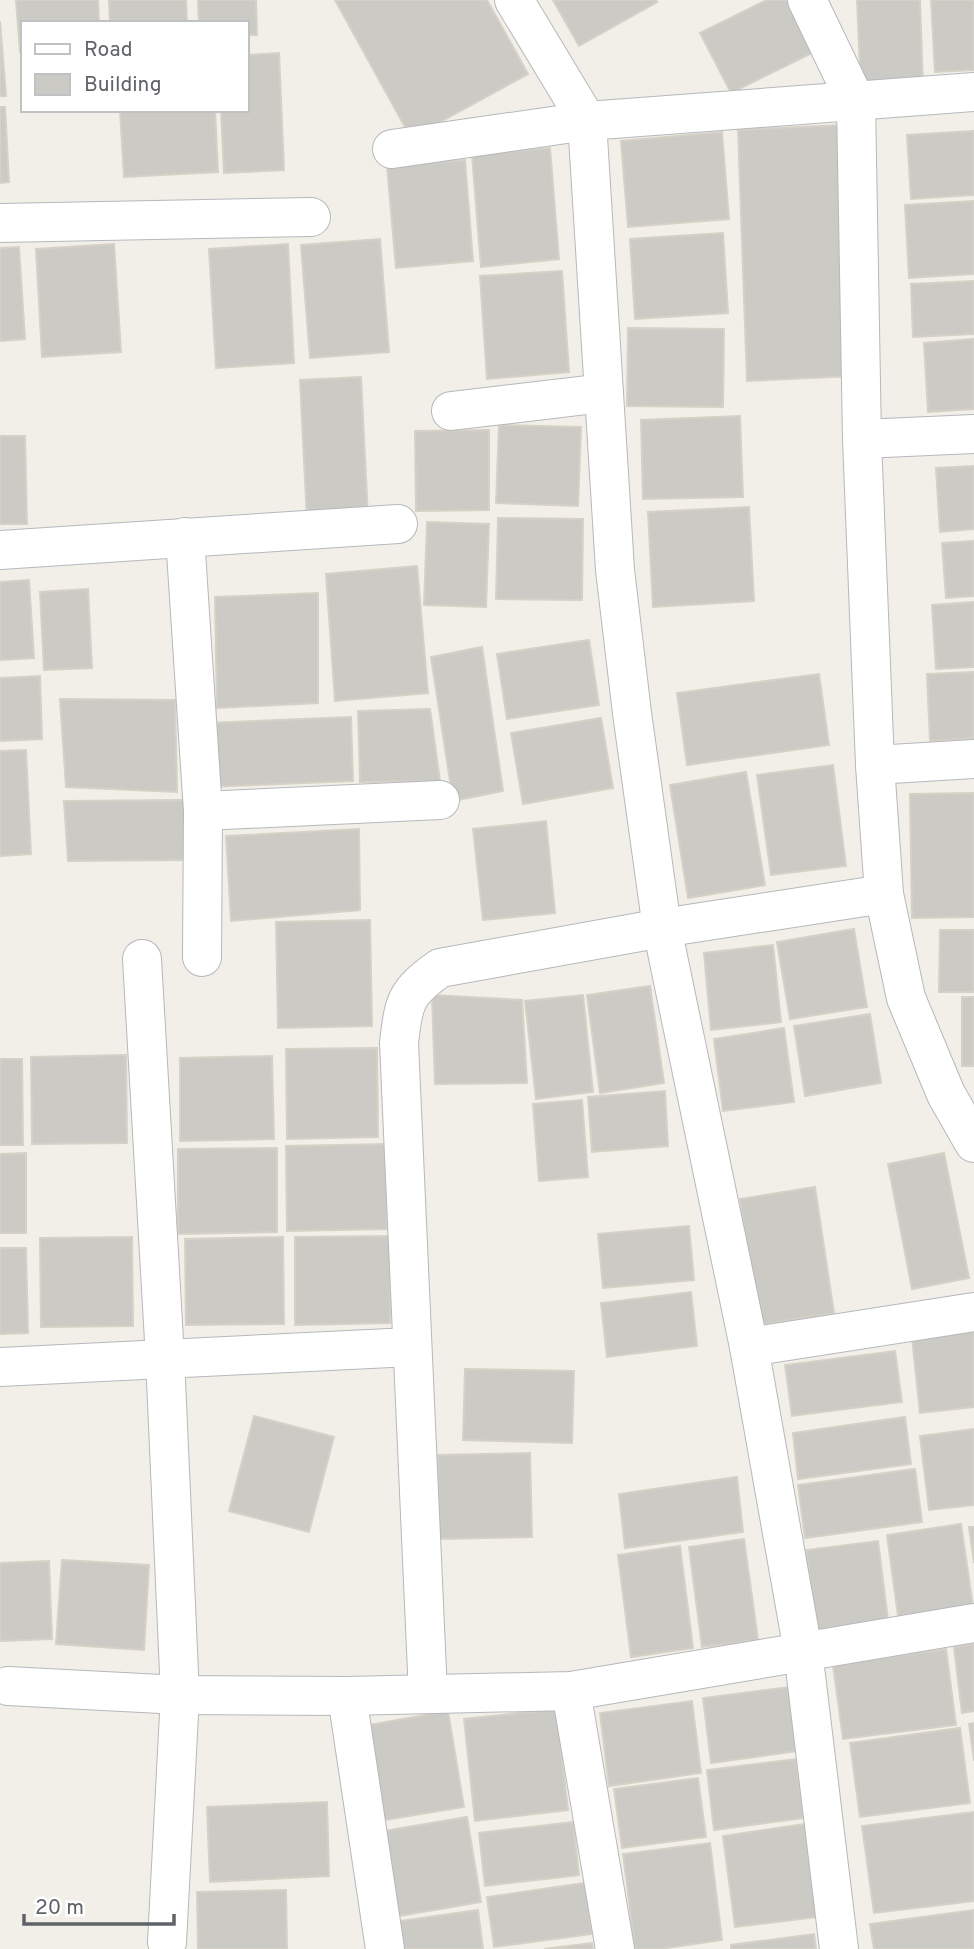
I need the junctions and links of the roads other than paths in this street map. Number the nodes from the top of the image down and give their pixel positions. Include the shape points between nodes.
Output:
1 (514, 0) edge
2 (807, 0) edge
3 (974, 92) edge
4 (856, 102) junction
5 (587, 121) junction
6 (391, 149) dead end
7 (312, 217) dead end
8 (0, 223) edge
9 (604, 393) junction
10 (451, 411) dead end
11 (974, 434) edge
12 (862, 439) junction
13 (398, 524) dead end
14 (185, 537) junction
15 (0, 550) edge
16 (974, 758) edge
17 (875, 765) junction
18 (440, 800) dead end
19 (203, 811) junction
20 (884, 894) junction
21 (662, 928) junction
22 (202, 957) dead end
23 (142, 958) dead end
24 (960, 1093) edge
25 (974, 1143) edge
26 (974, 1312) edge
27 (411, 1347) junction
28 (749, 1347) junction
29 (164, 1357) junction
30 (0, 1367) edge
31 (974, 1623) edge
32 (803, 1651) junction
33 (8, 1686) dead end
34 (571, 1691) junction
35 (428, 1694) junction
36 (180, 1695) junction
37 (347, 1696) junction
38 (167, 1942) dead end
39 (386, 1949) edge
40 (615, 1949) edge
41 (839, 1949) edge

1 - 5 street
2 - 4 street
3 - 4 street
4 - 5 street
4 - 12 street
5 - 6 street
5 - 9 street
7 - 8 street
9 - 10 street
9 - 21 street via 615,570
11 - 12 street
12 - 17 street
13 - 14 street
14 - 15 street
14 - 19 street
16 - 17 street
17 - 20 street
18 - 19 street
19 - 22 street
20 - 21 street
20 - 24 street via 906,998
21 - 27 street via 440,968 417,985 403,1009 399,1043
21 - 28 street
23 - 29 street
24 - 25 street
26 - 28 street
27 - 29 street
27 - 35 street
28 - 32 street
29 - 30 street
29 - 36 street
31 - 32 street
32 - 34 street
32 - 41 street
33 - 36 street
34 - 35 street
34 - 40 street
35 - 37 street
36 - 37 street
36 - 38 street
37 - 39 street

